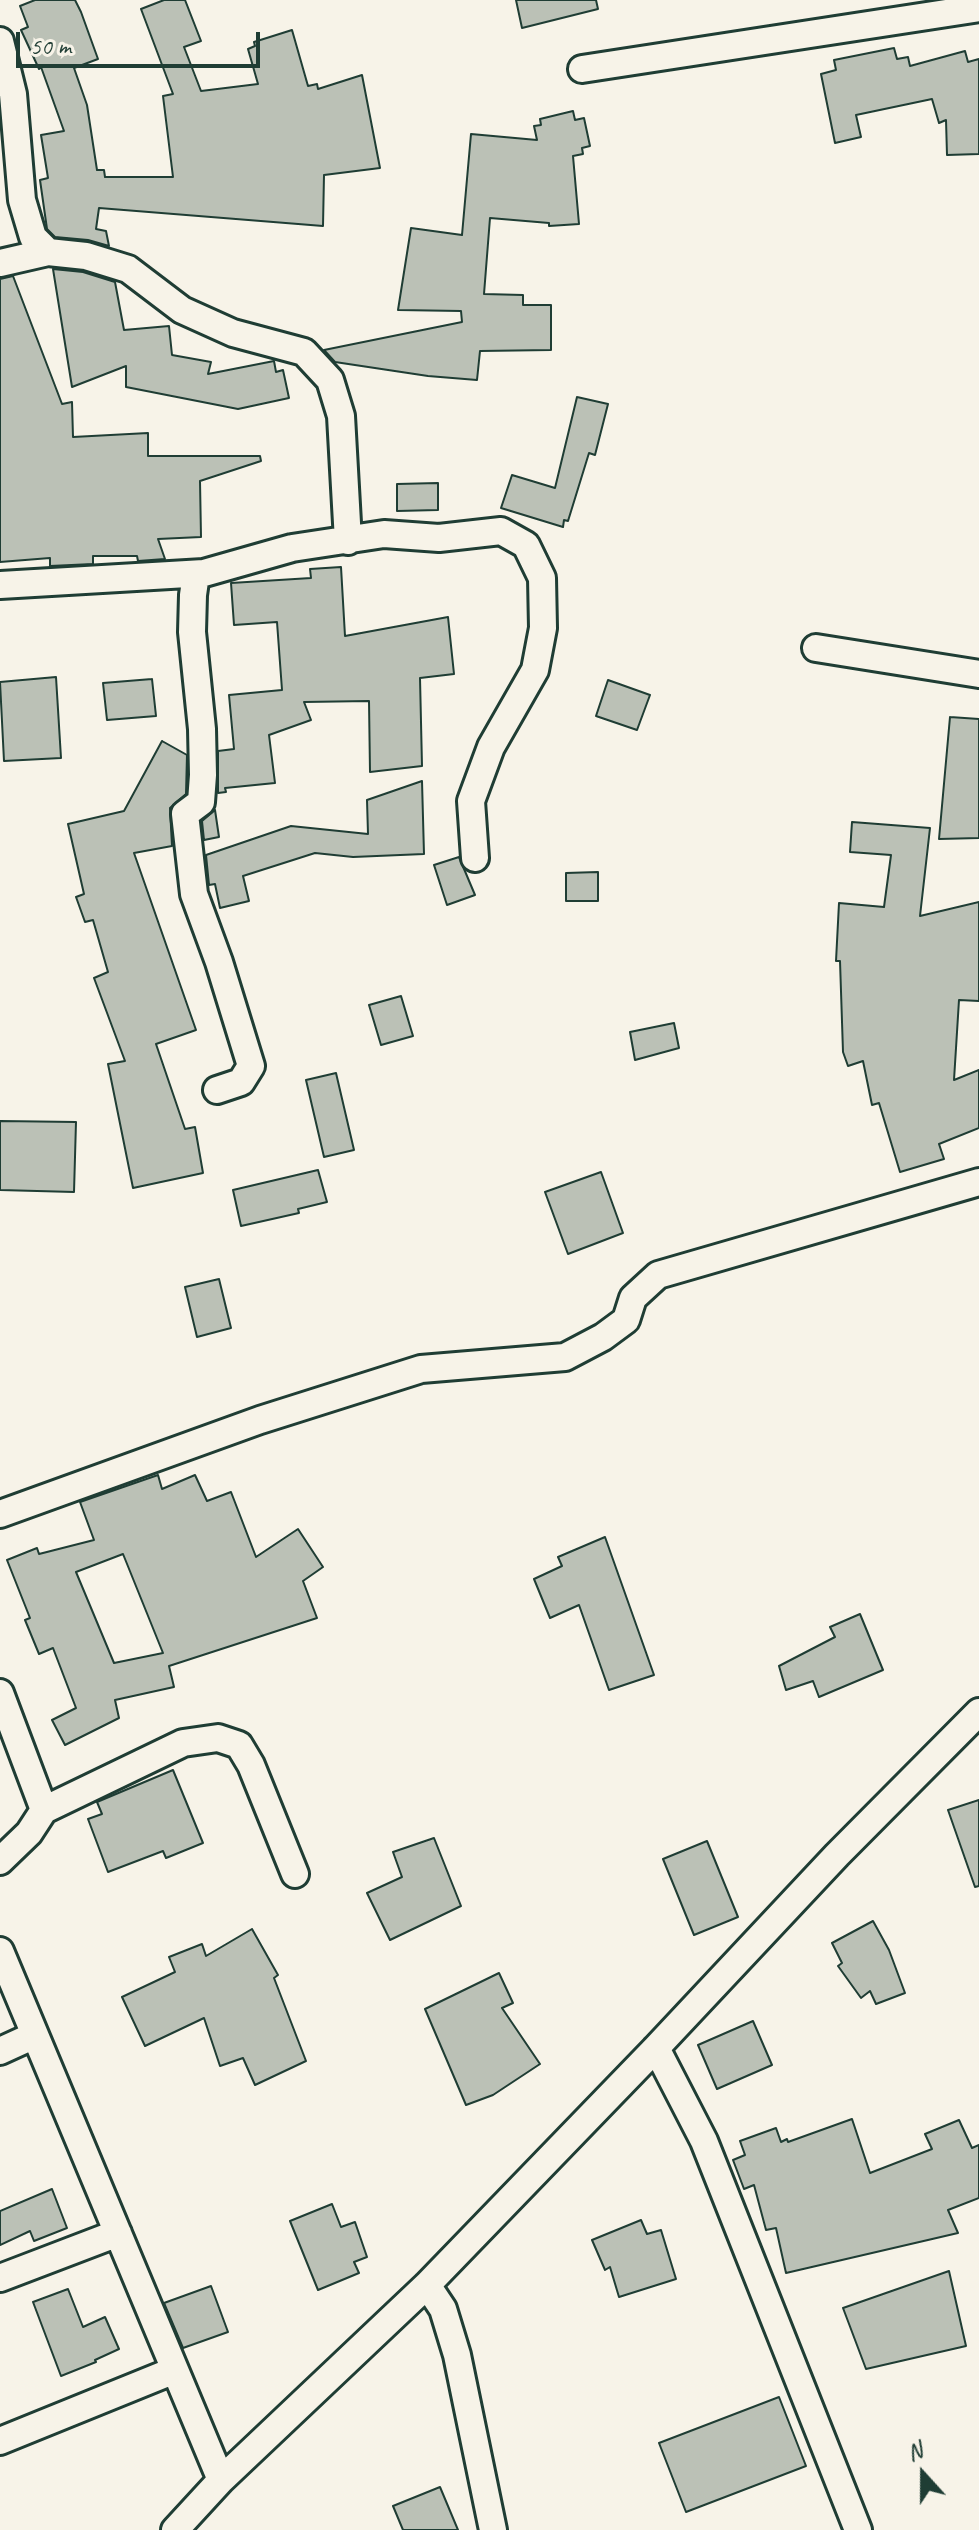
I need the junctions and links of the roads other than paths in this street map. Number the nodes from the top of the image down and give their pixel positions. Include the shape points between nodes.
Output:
1 (979, 8) edge
2 (0, 41) edge
3 (582, 69) dead end
4 (48, 252) junction
5 (0, 263) edge
6 (348, 541) junction
7 (196, 574) junction
8 (0, 585) edge
9 (816, 648) dead end
10 (979, 674) edge
11 (475, 858) dead end
12 (217, 1090) dead end
13 (979, 1182) edge
14 (0, 1514) edge
15 (0, 1693) edge
16 (979, 1712) edge
17 (44, 1810) junction
18 (0, 1861) edge
19 (295, 1874) dead end
20 (0, 1951) edge
21 (35, 2035) junction
22 (656, 2048) junction
23 (0, 2051) edge
24 (118, 2233) junction
25 (0, 2278) edge
26 (427, 2285) junction
27 (175, 2370) junction
28 (0, 2441) edge
29 (221, 2480) junction
30 (175, 2530) edge
31 (493, 2530) edge
32 (858, 2530) edge

1 - 3 street
2 - 4 street via 13,94 22,200 33,237
4 - 5 street
4 - 6 street via 128,269 182,310 233,333 304,352 330,380 341,416
6 - 7 street via 292,548
6 - 11 street via 384,534 439,538 501,531 526,545 542,578 543,628 535,670 491,747 471,801
7 - 8 street
7 - 12 street via 192,632 203,775 201,802 185,814 194,894 251,1066 241,1082
9 - 10 street
13 - 14 street via 658,1275 633,1298 626,1320 565,1357 421,1369 260,1420
15 - 17 street
16 - 22 street
17 - 18 street
17 - 19 street via 183,1743 218,1738 239,1745 251,1765
20 - 21 street
21 - 23 street
21 - 24 street
22 - 26 street
22 - 32 street via 704,2141
24 - 25 street
24 - 27 street
26 - 29 street
26 - 31 street via 443,2309 457,2355
27 - 28 street
27 - 29 street
29 - 30 street

